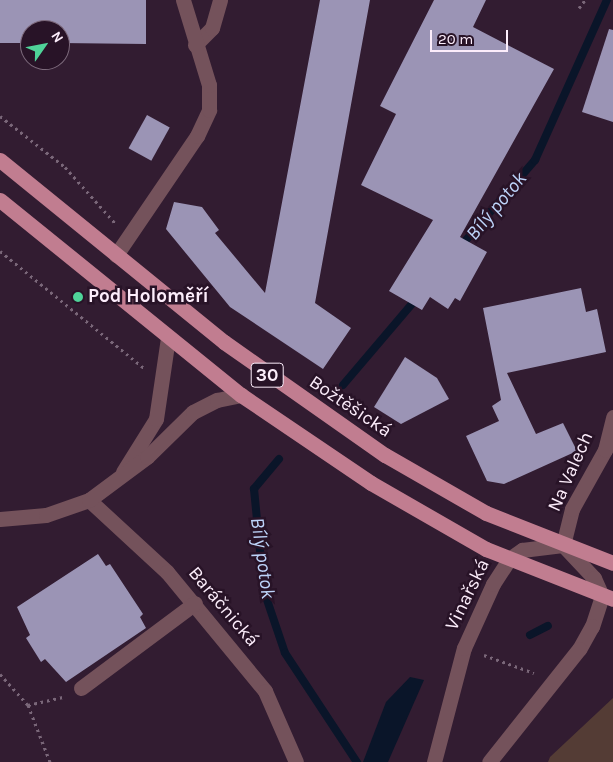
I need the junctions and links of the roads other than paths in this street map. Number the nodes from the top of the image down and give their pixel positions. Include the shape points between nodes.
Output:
1 (183, 0) edge
2 (220, 0) edge
3 (195, 45) junction
4 (0, 160) edge
5 (0, 200) edge
6 (116, 255) junction
7 (168, 338) junction
8 (241, 395) junction
9 (613, 417) edge
10 (122, 473) junction
11 (89, 500) junction
12 (0, 519) edge
13 (563, 544) junction
14 (508, 559) junction
15 (613, 563) edge
16 (608, 597) edge
17 (195, 603) junction
18 (80, 688) road end
19 (296, 762) edge
20 (434, 762) edge
21 (489, 762) edge

1 - 3 street
2 - 3 street via 212,28
3 - 6 street via 209,84 209,110
4 - 6 main road, Božtěšická / 30
5 - 7 main road, 30
6 - 13 main road, Božtěšická / 30 via 266,375 385,455 486,513
7 - 8 main road, 30
7 - 10 street via 156,419
8 - 10 street via 218,400 192,412 147,457
8 - 14 main road, 30 via 388,494
9 - 13 street, Na Valech via 605,450 572,509
10 - 11 street
11 - 12 street via 46,514
11 - 17 street, Baráčnická via 145,549
13 - 14 street, Vinařská via 540,544
13 - 15 main road, Božtěšická / 30
13 - 16 street
14 - 16 main road, 30
14 - 20 street, Vinařská via 478,612 464,648
16 - 21 street via 579,650
17 - 18 street
17 - 19 street, Baráčnická via 265,691

